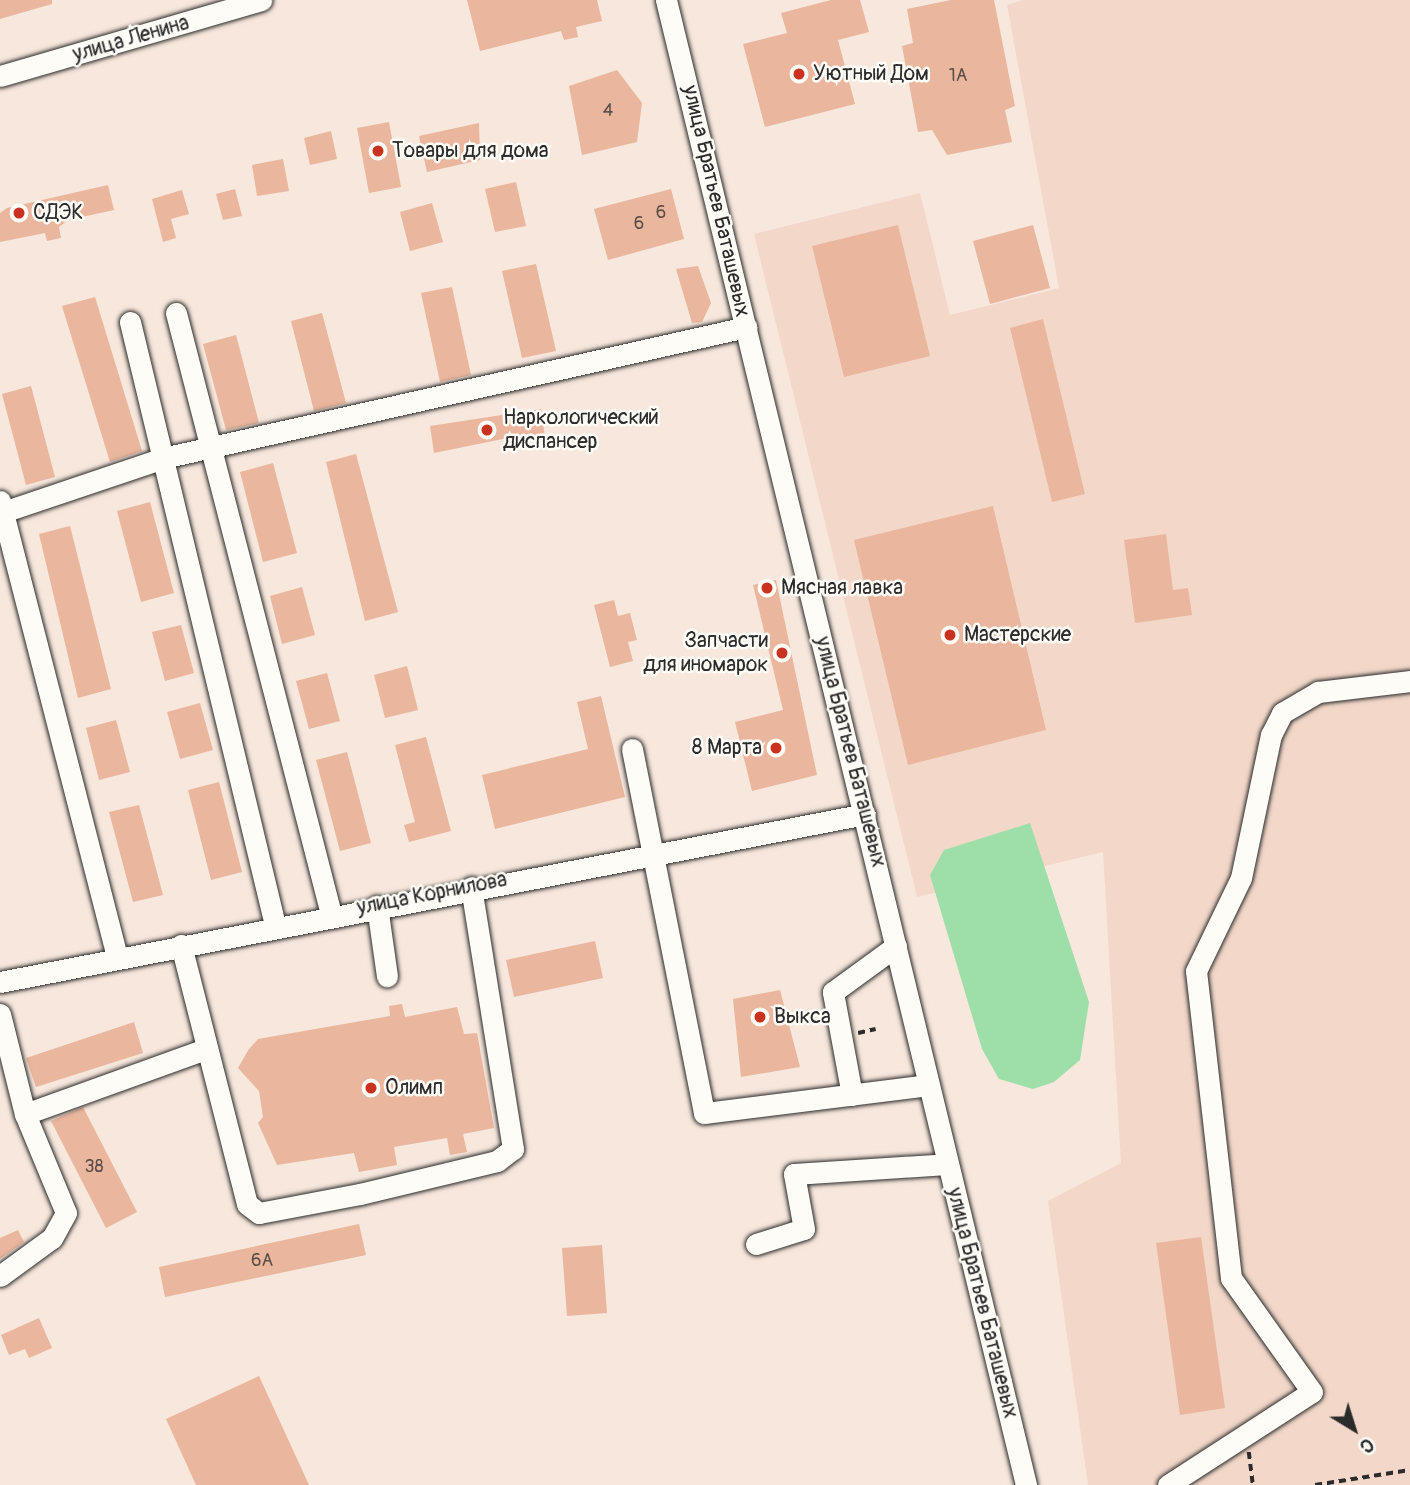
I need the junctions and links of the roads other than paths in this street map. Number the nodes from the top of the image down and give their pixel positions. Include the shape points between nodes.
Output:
1 (261, 0) edge
2 (672, 6) edge
3 (0, 76) edge
4 (176, 313) dead end
5 (130, 322) dead end
6 (746, 327) junction
7 (210, 448) junction
8 (163, 458) junction
9 (1, 509) edge
10 (1410, 681) edge
11 (632, 749) dead end
12 (865, 814) junction
13 (653, 852) junction
14 (471, 887) junction
15 (377, 906) junction
16 (331, 914) junction
17 (275, 925) junction
18 (181, 945) junction
19 (896, 946) junction
20 (117, 956) junction
21 (387, 976) dead end
22 (0, 982) edge
23 (0, 1014) edge
24 (206, 1049) junction
25 (928, 1084) junction
26 (852, 1095) junction
27 (25, 1114) junction
28 (947, 1164) junction
29 (756, 1244) dead end
30 (0, 1276) edge
31 (1026, 1485) edge
32 (1168, 1485) edge

1 - 3 street, улица Ленина
2 - 6 street, улица Братьев Баташевых
4 - 7 street
5 - 8 street
6 - 7 street
6 - 12 street, улица Братьев Баташевых
7 - 8 street
7 - 16 street
8 - 9 street
8 - 17 street
9 - 20 street
10 - 32 street via 1318,692 1282,713 1271,735 1241,878 1196,971 1231,1278 1312,1392
11 - 13 street
12 - 13 street, улица Корнилова
12 - 19 street, улица Братьев Баташевых
13 - 14 street, улица Корнилова
13 - 26 street via 704,1113
14 - 15 street, улица Корнилова
14 - 24 street via 515,1139 506,1155 259,1213 243,1198
15 - 16 street, улица Корнилова
15 - 21 street
16 - 17 street, улица Корнилова
17 - 18 street, улица Корнилова
18 - 20 street, улица Корнилова
18 - 24 street
19 - 25 street, улица Братьев Баташевых
19 - 26 street via 834,992
20 - 22 street, улица Корнилова
23 - 27 street
24 - 27 street
25 - 26 street
25 - 28 street, улица Братьев Баташевых
27 - 30 street via 66,1213 52,1238
28 - 29 street via 794,1174 804,1229
28 - 31 street, улица Братьев Баташевых

